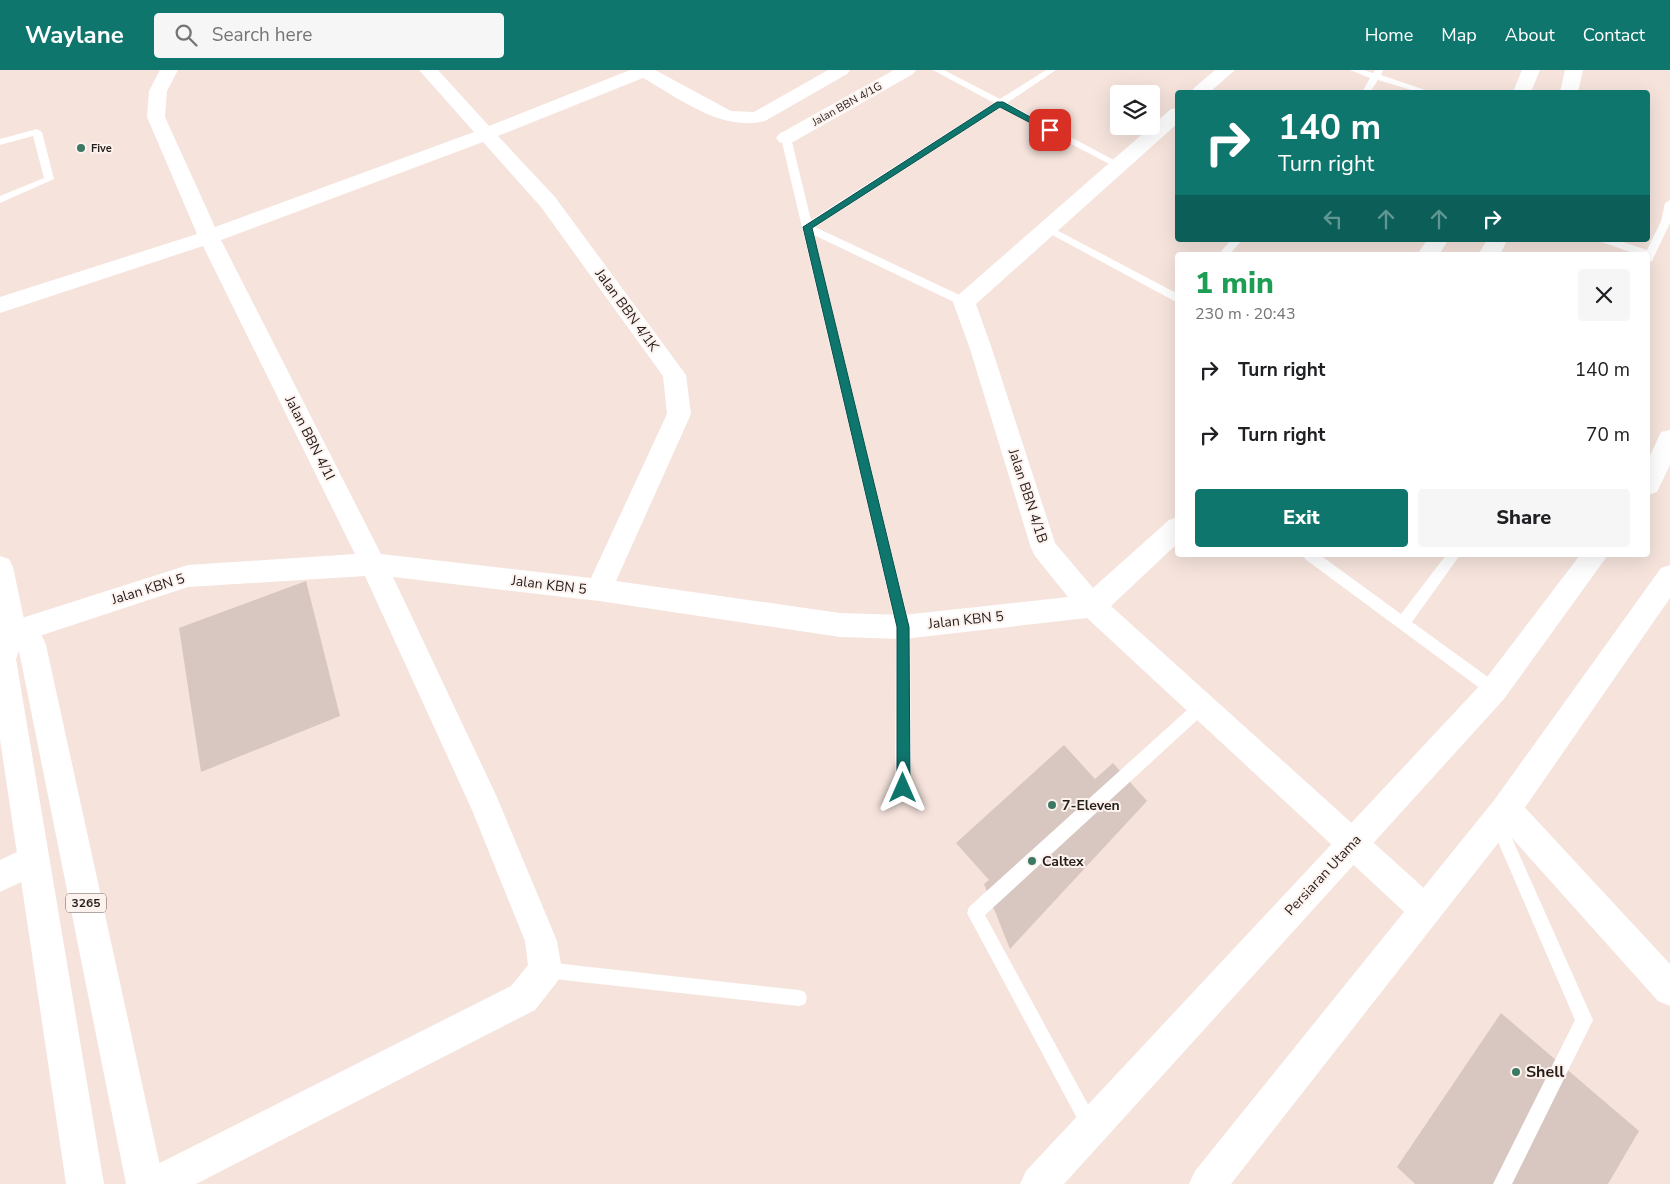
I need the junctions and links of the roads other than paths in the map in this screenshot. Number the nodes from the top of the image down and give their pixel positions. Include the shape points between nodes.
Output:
1 (169, 70) edge
2 (428, 70) edge
3 (642, 70) edge
4 (841, 70) edge
5 (907, 70) edge
6 (937, 70) edge
7 (1052, 70) edge
8 (1226, 70) edge
9 (1354, 70) edge
10 (1531, 70) edge
11 (1574, 70) edge
12 (1378, 73) edge
13 (1202, 90) edge
14 (1367, 90) edge
15 (1421, 90) edge
16 (1523, 90) edge
17 (1569, 90) edge
18 (1000, 103) junction
19 (1175, 116) edge
20 (486, 134) junction
21 (786, 138) joint
22 (0, 142) edge
23 (1118, 165) junction
24 (0, 200) edge
25 (1670, 203) edge
26 (807, 227) junction
27 (1047, 228) junction
28 (209, 237) junction
29 (1235, 242) edge
30 (1611, 242) edge
31 (1227, 252) edge
32 (1636, 252) edge
33 (1650, 253) edge
34 (1175, 296) edge
35 (964, 302) junction
36 (0, 305) edge
37 (1670, 438) edge
38 (1650, 481) edge
39 (1175, 530) edge
40 (1313, 557) edge
41 (1451, 557) edge
42 (1594, 557) edge
43 (373, 564) junction
44 (0, 567) edge
45 (1670, 576) edge
46 (598, 590) junction
47 (1092, 606) junction
48 (1403, 623) junction
49 (903, 627) junction
50 (6, 634) edge
51 (1494, 690) junction
52 (1202, 706) junction
53 (903, 788) dead end
54 (1501, 815) junction
55 (1352, 843) junction
56 (34, 860) junction
57 (0, 876) edge
58 (1425, 910) junction
59 (545, 970) junction
60 (1670, 989) edge
61 (799, 998) dead end
62 (1091, 1128) junction
63 (85, 1184) edge
64 (144, 1184) edge
65 (157, 1184) edge
66 (1039, 1184) edge
67 (1208, 1184) edge
68 (1502, 1184) edge

1 - 28 street, Jalan BBN 4/1I via 158,91 156,118
2 - 20 street, Jalan BBN 4/1K
3 - 4 street via 726,116 741,118 758,117
3 - 20 street
5 - 21 street, Jalan BBN 4/1G
6 - 18 lane
7 - 18 lane
8 - 13 street
9 - 12 lane
10 - 16 street
11 - 17 street
12 - 14 lane
12 - 15 lane
18 - 23 lane
18 - 26 lane
19 - 23 street
20 - 28 street
20 - 46 street, Jalan BBN 4/1K via 548,202 674,376 679,414
21 - 26 lane
22 - 24 lane via 37,132 49,179
23 - 27 street
25 - 33 lane via 1666,221
26 - 35 lane
26 - 49 lane
27 - 34 lane
27 - 35 street
28 - 36 street
28 - 43 street, Jalan BBN 4/1I
29 - 31 lane
30 - 32 lane
35 - 47 street, Jalan BBN 4/1B via 1044,548
37 - 38 street
39 - 47 street
40 - 48 lane
41 - 48 lane
42 - 51 street, Persiaran Utama
43 - 46 street, Jalan KBN 5
43 - 50 street, Jalan KBN 5 via 188,576
43 - 59 street, Jalan BBN 4/1I via 485,805 541,941
44 - 50 street
45 - 54 street
46 - 49 street, Jalan KBN 5 via 840,625
47 - 49 street, Jalan KBN 5
47 - 52 street, Jalan BBN 4/1B
48 - 51 lane
49 - 53 lane
50 - 56 street via 2,659
50 - 64 street, 3265 via 32,645
51 - 55 street, Persiaran Utama
52 - 55 street, Jalan BBN 4/1B
52 - 62 lane via 975,913
54 - 58 street
54 - 60 street
54 - 68 lane via 1584,1020
55 - 58 street, Jalan BBN 4/1B
55 - 62 street, Persiaran Utama
56 - 57 street
56 - 63 street
58 - 67 street
59 - 61 lane
59 - 65 street via 524,998
62 - 66 street, Persiaran Utama

